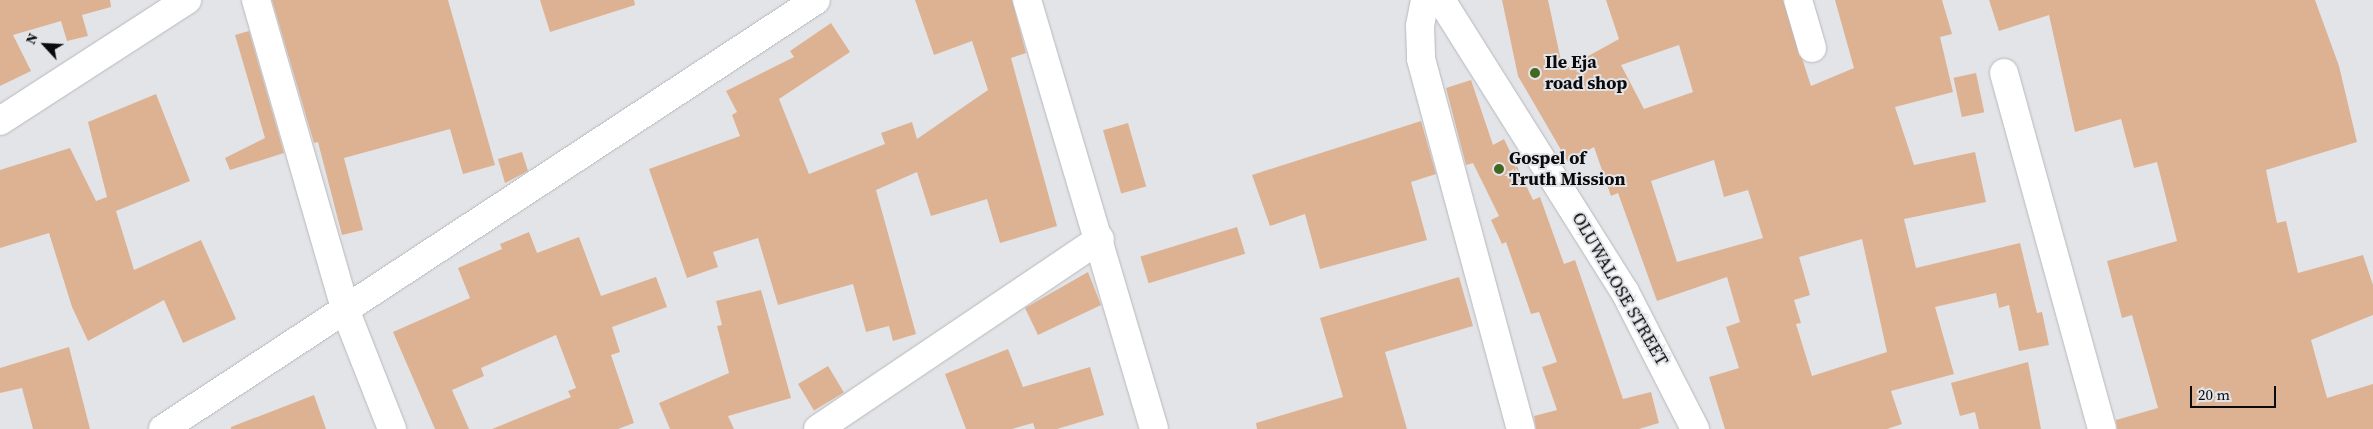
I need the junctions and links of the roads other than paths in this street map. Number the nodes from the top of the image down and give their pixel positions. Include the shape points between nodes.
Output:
1 (187, 0) edge
2 (256, 0) edge
3 (816, 0) edge
4 (1026, 0) edge
5 (1425, 0) edge
6 (1441, 0) edge
7 (1798, 0) edge
8 (1812, 48) dead end
9 (2004, 72) dead end
10 (0, 121) edge
11 (1100, 239) junction
12 (346, 312) junction
13 (163, 429) edge
14 (392, 429) edge
15 (818, 429) edge
16 (1154, 429) edge
17 (1521, 429) edge
18 (1695, 429) edge
19 (2102, 429) edge

1 - 10 street
2 - 12 street
3 - 12 street
4 - 11 street
5 - 17 street via 1420,26 1421,59
6 - 18 street, OLUWALOSE STREET via 1625,292
7 - 8 street
9 - 19 street
11 - 15 street
11 - 16 street
12 - 13 street
12 - 14 street

